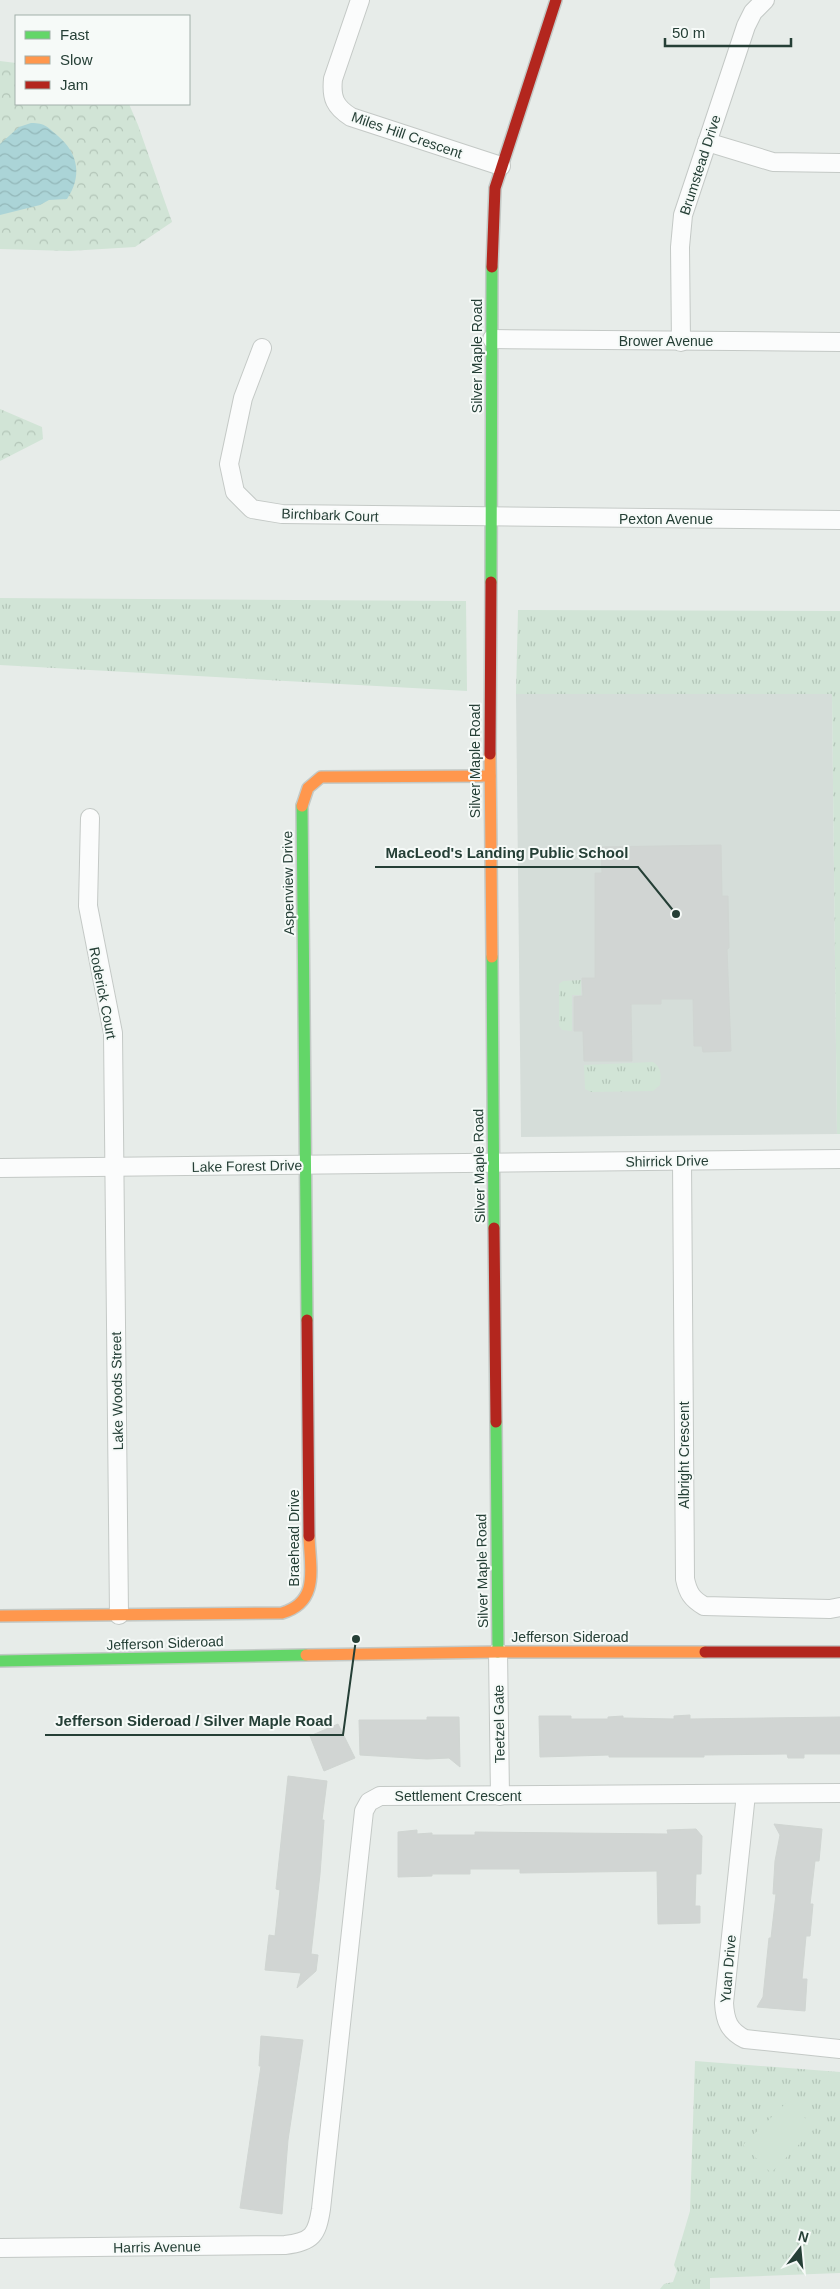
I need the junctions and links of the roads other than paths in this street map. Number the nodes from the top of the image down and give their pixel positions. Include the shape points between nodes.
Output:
1 (360, 0) edge
2 (556, 0) edge
3 (765, 0) edge
4 (707, 142) junction
5 (840, 163) edge
6 (501, 166) junction
7 (492, 339) junction
8 (681, 342) junction
9 (840, 342) edge
10 (262, 348) dead end
11 (491, 518) junction
12 (840, 520) edge
13 (490, 776) junction
14 (90, 818) dead end
15 (840, 1159) edge
16 (682, 1160) junction
17 (493, 1163) junction
18 (307, 1165) junction
19 (115, 1167) junction
20 (0, 1168) edge
21 (840, 1607) edge
22 (119, 1615) junction
23 (0, 1616) edge
24 (498, 1652) junction
25 (840, 1652) edge
26 (0, 1660) edge
27 (840, 1793) edge
28 (746, 1794) junction
29 (500, 1796) junction
30 (840, 2049) edge
31 (311, 2238) joint
32 (0, 2248) edge

1 - 6 street, Miles Hill Crescent via 333,80 331,92 335,104 350,117
2 - 6 street, Silver Maple Road
3 - 4 street, Brumstead Drive via 753,12 746,26
4 - 5 street via 773,162
4 - 8 street, Brumstead Drive via 682,223
6 - 7 street, Silver Maple Road via 493,204
7 - 8 street, Brower Avenue
7 - 11 street, Silver Maple Road
8 - 9 street, Brower Avenue
10 - 11 street, Birchbark Court via 243,398 229,464 235,492 252,509 282,514
11 - 12 street, Pexton Avenue
11 - 13 street, Silver Maple Road
13 - 17 street, Silver Maple Road
13 - 18 street, Aspenview Drive via 321,777 310,783 305,792 302,820
14 - 19 street, Roderick Court via 88,906 113,1033
15 - 16 street, Shirrick Drive
16 - 17 street, Shirrick Drive
16 - 21 street, Albright Crescent via 685,1579 688,1592 704,1606
17 - 18 street, Lake Forest Drive
17 - 24 street, Silver Maple Road
18 - 19 street, Lake Forest Drive
18 - 22 street, Braehead Drive via 308,1596 294,1610 282,1613
19 - 20 street, Lake Forest Drive
19 - 22 street, Lake Woods Street
22 - 23 street, Braehead Drive
24 - 25 street, Jefferson Sideroad
24 - 26 street, Jefferson Sideroad
24 - 29 street, Teetzel Gate
27 - 28 street, Settlement Crescent
28 - 29 street, Settlement Crescent
28 - 30 street, Yuan Drive via 724,2004 728,2025 734,2034 745,2039
29 - 31 street, Settlement Crescent via 380,1796 369,1802 364,1810 321,2209 319,2225
31 - 32 street, Harris Avenue via 285,2245

